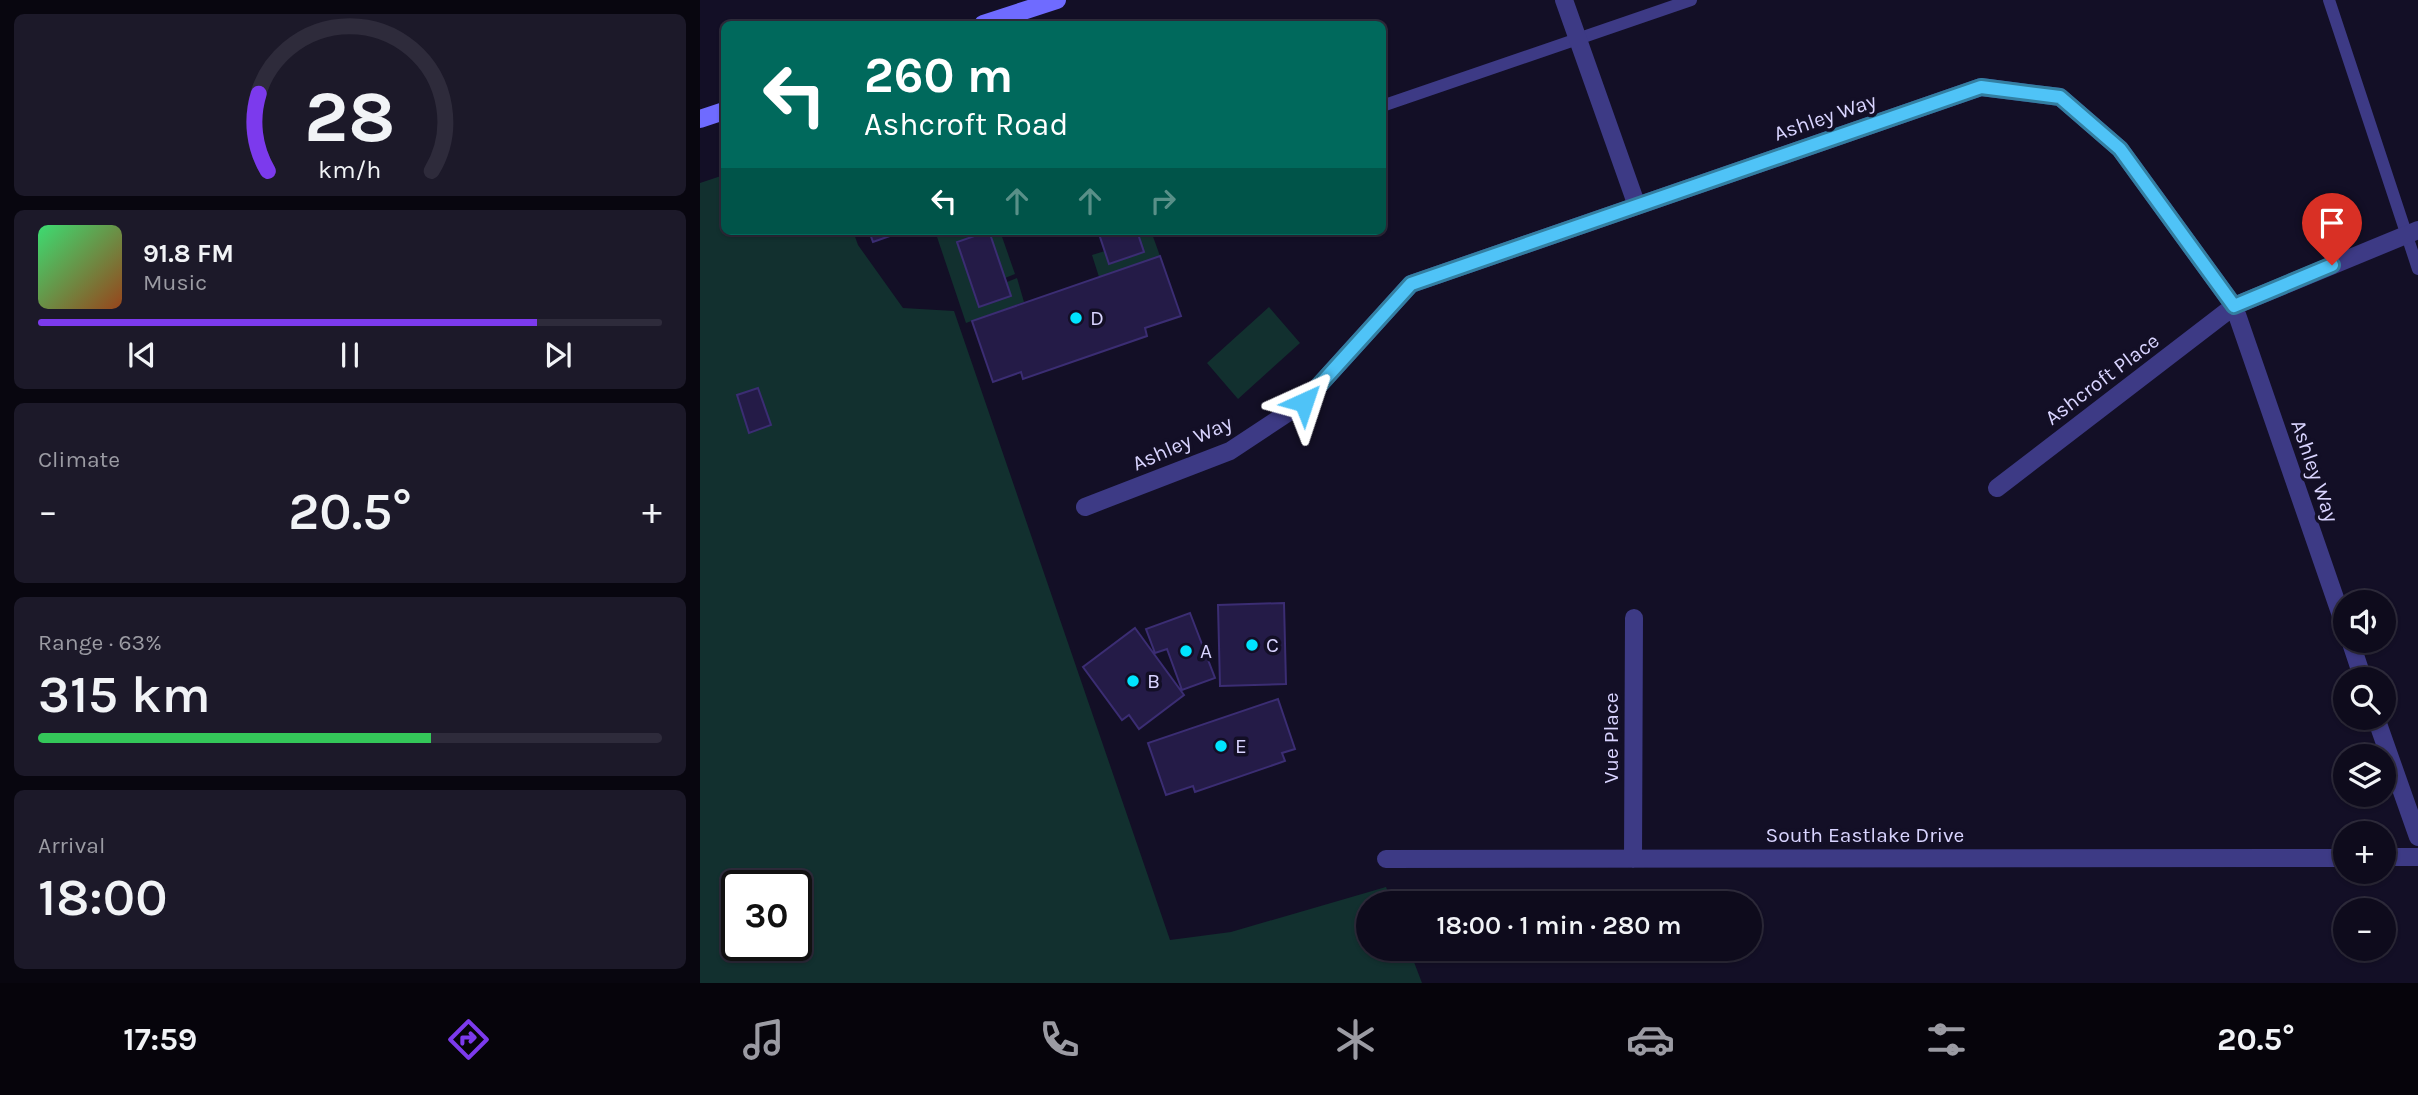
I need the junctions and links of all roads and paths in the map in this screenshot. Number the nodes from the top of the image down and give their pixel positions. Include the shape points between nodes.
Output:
1 (1057, 0) edge
2 (1564, 0) edge
3 (1691, 0) edge
4 (2329, 0) edge
5 (993, 21) edge
6 (1577, 39) junction
7 (1386, 105) edge
8 (721, 112) edge
9 (700, 119) edge
10 (1637, 206) junction
11 (2412, 232) edge
12 (2418, 269) edge
13 (2234, 306) junction
14 (1997, 488) dead end
15 (1085, 507) dead end
16 (2333, 591) edge
17 (1634, 618) dead end
18 (2380, 730) edge
19 (2418, 837) edge
20 (2418, 857) edge
21 (2333, 858) edge
22 (2396, 858) edge
23 (1386, 859) dead end
24 (1633, 859) junction

1 - 5 main road
2 - 6 street
3 - 6 lane
4 - 11 lane
6 - 7 lane
6 - 10 street
8 - 9 main road
10 - 13 street, Ashley Way via 1981,87 2060,97 2120,149
10 - 15 street, Ashley Way via 1411,284 1304,402 1230,451
11 - 12 lane
11 - 13 street, Ashcroft Place
13 - 14 street, Ashcroft Place
13 - 16 street, Ashley Way
17 - 24 street, Vue Place
18 - 19 street
20 - 22 street
21 - 24 street, South Eastlake Drive
23 - 24 street, South Eastlake Drive

